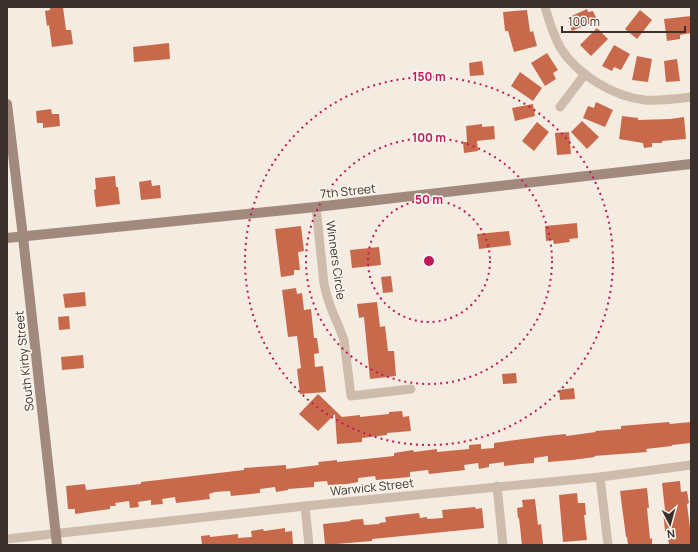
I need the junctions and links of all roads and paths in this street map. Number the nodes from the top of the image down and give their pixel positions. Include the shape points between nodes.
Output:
1 (546, 7) edge
2 (585, 74) junction
3 (691, 97) edge
4 (7, 106) edge
5 (560, 107) dead end
6 (691, 164) edge
7 (316, 207) junction
8 (23, 236) junction
9 (7, 238) edge
10 (410, 390) dead end
11 (691, 465) edge
12 (600, 477) junction
13 (497, 486) junction
14 (306, 506) junction
15 (56, 534) junction
16 (7, 539) edge
17 (57, 545) edge
18 (310, 545) edge
19 (503, 545) edge
20 (608, 545) edge

1 - 2 street via 553,34 561,48
2 - 3 street via 614,92 644,100
2 - 5 street
4 - 8 street, South Kirby Street
6 - 7 street, 7th Street
7 - 8 street, 7th Street
7 - 10 street, Winners Circle via 324,284 344,340 351,396
8 - 9 street, 7th Street
8 - 15 street, South Kirby Street
11 - 12 street, Warwick Street
12 - 13 street, Warwick Street
12 - 20 street
13 - 14 street, Warwick Street
13 - 19 street
14 - 15 street, Warwick Street
14 - 18 street
15 - 16 street, Warwick Street
15 - 17 street, South Kirby Street

